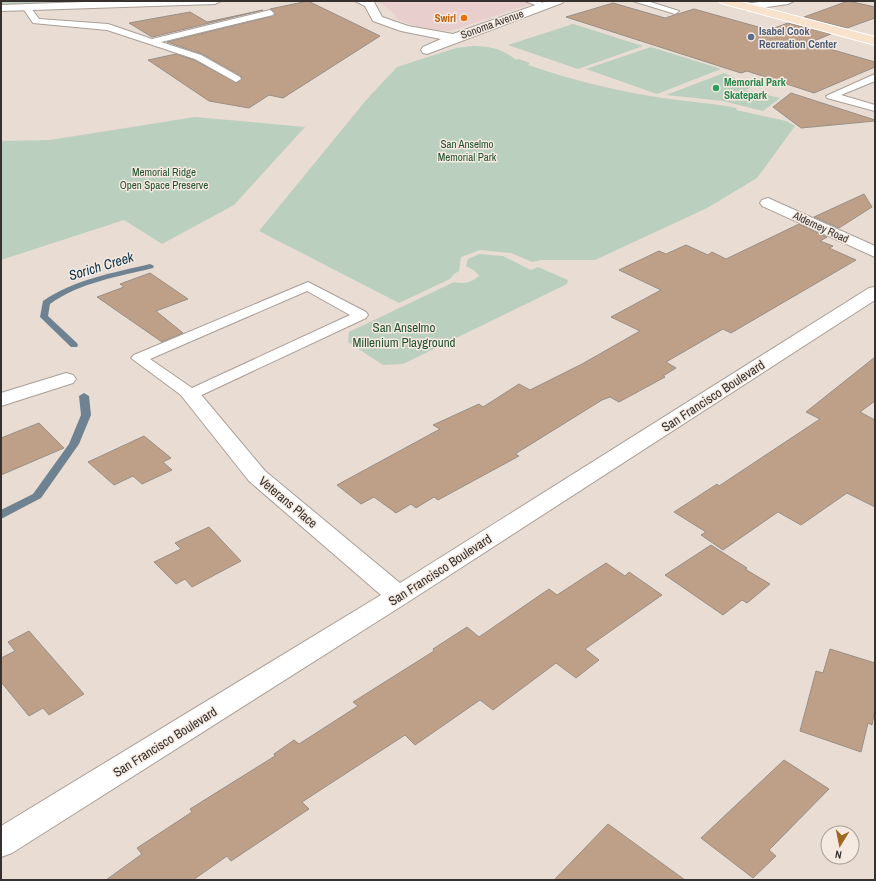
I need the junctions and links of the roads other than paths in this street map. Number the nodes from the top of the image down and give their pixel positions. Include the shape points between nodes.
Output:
1 (215, 1) edge
2 (361, 1) edge
3 (529, 1) edge
4 (558, 1) edge
5 (637, 1) edge
6 (725, 1) edge
7 (788, 1) edge
8 (544, 5) junction
9 (26, 7) junction
10 (746, 7) junction
11 (1, 8) edge
12 (675, 11) dead end
13 (270, 13) dead end
14 (454, 38) junction
15 (151, 42) junction
16 (875, 42) edge
17 (427, 50) dead end
18 (875, 77) edge
19 (236, 79) dead end
20 (875, 95) edge
21 (857, 103) junction
22 (875, 108) edge
23 (768, 203) dead end
24 (875, 252) edge
25 (875, 292) edge
26 (66, 379) dead end
27 (191, 395) junction
28 (1, 400) edge
29 (399, 596) junction
30 (1, 843) edge

1 - 9 street
2 - 14 street via 370,4 377,19 405,29
3 - 8 lane
4 - 8 street, Sonoma Avenue
5 - 12 lane
6 - 10 main road
7 - 10 street
8 - 14 street, Sonoma Avenue
9 - 11 street
9 - 15 lane via 36,21 108,27
10 - 16 main road
13 - 15 lane
14 - 17 street, Sonoma Avenue
15 - 19 lane via 195,55
18 - 21 lane via 831,96
20 - 21 lane
21 - 22 lane
23 - 24 street, Alderney Road
25 - 29 street, San Francisco Boulevard
26 - 28 street
27 - 27 lane via 219,381 361,315 308,286 139,358
27 - 29 street, Veterans Place via 257,476
29 - 30 street, San Francisco Boulevard

